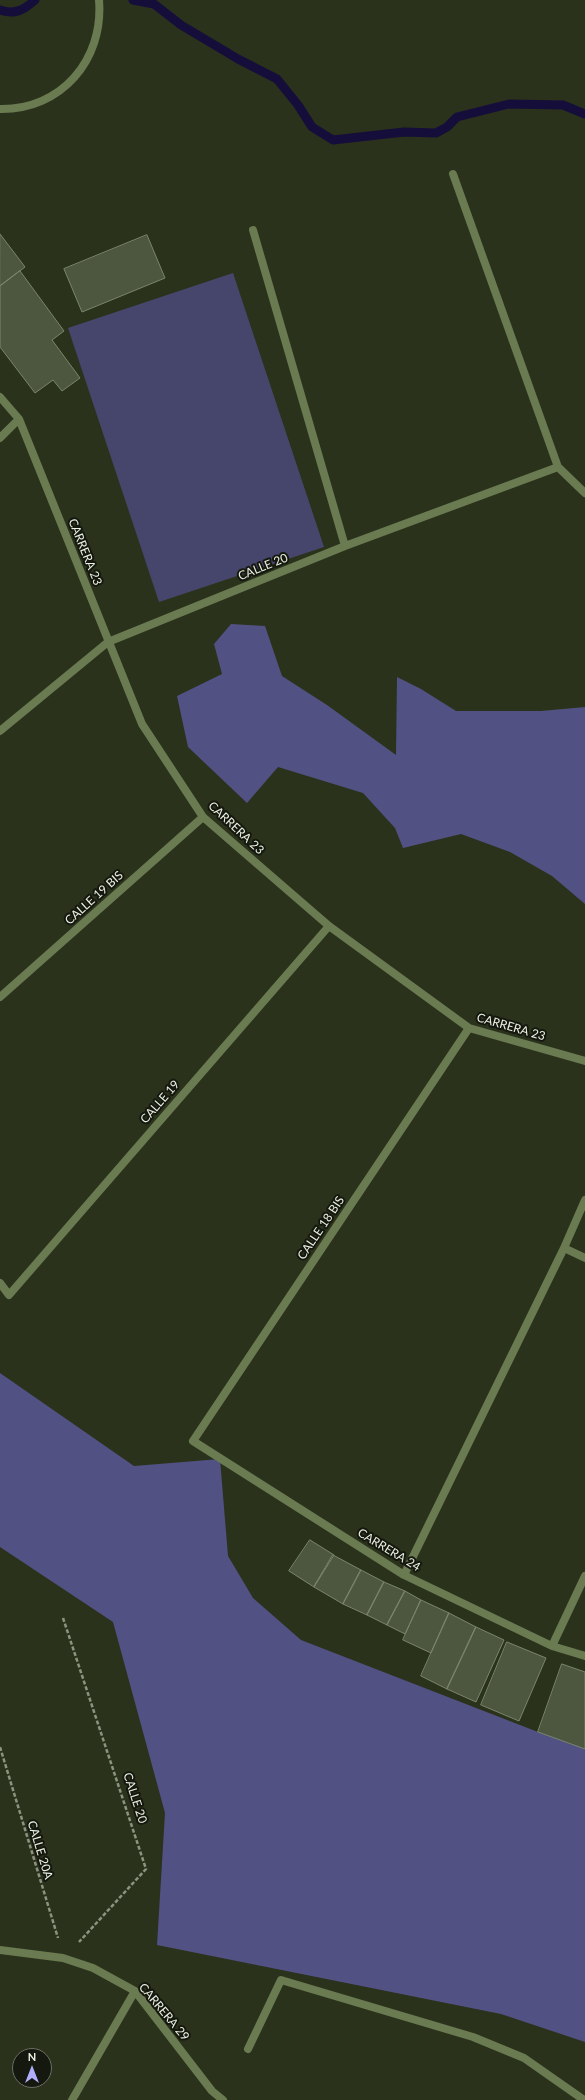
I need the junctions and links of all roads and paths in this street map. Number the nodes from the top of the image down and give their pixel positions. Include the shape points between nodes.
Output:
1 (99, 0) edge
2 (0, 109) edge
3 (453, 174) dead end
4 (254, 230) dead end
5 (0, 397) edge
6 (19, 419) junction
7 (0, 438) edge
8 (558, 467) junction
9 (585, 493) edge
10 (345, 546) junction
11 (108, 642) junction
12 (0, 731) edge
13 (203, 817) junction
14 (328, 926) junction
15 (0, 997) edge
16 (469, 1028) junction
17 (585, 1061) edge
18 (585, 1200) edge
19 (564, 1248) junction
20 (585, 1258) edge
21 (0, 1283) edge
22 (193, 1441) joint
23 (404, 1575) junction
24 (585, 1576) edge
25 (63, 1618) dead end
26 (552, 1646) junction
27 (585, 1656) edge
28 (0, 1747) edge
29 (0, 1950) edge
30 (64, 1958) junction
31 (135, 1991) junction
32 (248, 2049) dead end
33 (72, 2100) edge
34 (223, 2100) edge
35 (584, 2100) edge

1 - 2 street via 98,27 87,63 69,85 32,106 18,110
3 - 8 street
4 - 10 street
5 - 6 street, CARRERA 23
6 - 7 street
6 - 11 street, CARRERA 23
8 - 9 street
8 - 10 street, CALLE 20
10 - 11 street, CALLE 20
11 - 12 street, CALLE 20
11 - 13 street, CARRERA 23 via 142,724
13 - 14 street, CARRERA 23
13 - 15 street, CALLE 19 BIS
14 - 16 street, CARRERA 23
14 - 21 street, CALLE 19 via 9,1295
16 - 17 street, CARRERA 23
16 - 22 street, CALLE 18 BIS
18 - 19 street
19 - 20 street
19 - 23 street
22 - 23 street, CARRERA 24
23 - 26 street, CARRERA 24
24 - 26 street
25 - 30 path, CALLE 20 via 146,1869
26 - 27 street, CARRERA 24
28 - 30 path, CALLE 20A
29 - 30 street, CARRERA 29
30 - 31 street, CARRERA 29 via 93,1968
31 - 33 street
31 - 34 street, CARRERA 29 via 212,2091
32 - 35 street via 281,1980 473,2037 524,2058

